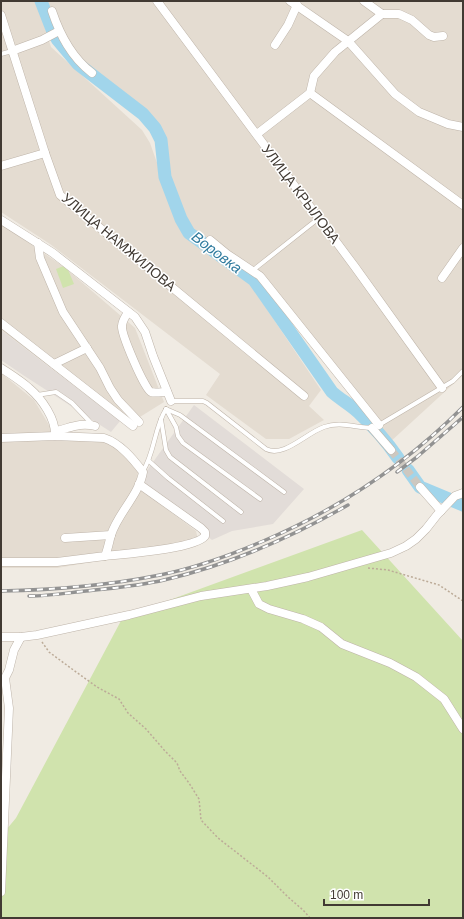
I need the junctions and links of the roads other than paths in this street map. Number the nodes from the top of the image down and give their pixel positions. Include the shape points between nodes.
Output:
1 (157, 1) edge
2 (364, 1) edge
3 (293, 3) edge
4 (52, 11) dead end
5 (382, 14) junction
6 (1, 15) edge
7 (3, 31) edge
8 (59, 31) junction
9 (443, 36) dead end
10 (348, 41) junction
11 (275, 45) dead end
12 (12, 51) junction
13 (1, 54) edge
14 (92, 73) dead end
15 (310, 93) junction
16 (463, 127) edge
17 (257, 134) junction
18 (45, 152) junction
19 (1, 166) edge
20 (463, 205) edge
21 (319, 218) junction
22 (1, 220) edge
23 (210, 240) dead end
24 (38, 243) junction
25 (463, 248) edge
26 (252, 270) junction
27 (442, 278) dead end
28 (128, 312) junction
29 (1, 323) edge
30 (87, 348) junction
31 (54, 364) junction
32 (1, 368) edge
33 (463, 371) edge
34 (442, 388) junction
35 (167, 392) junction
36 (35, 395) junction
37 (304, 396) dead end
38 (171, 401) joint
39 (166, 409) junction
40 (161, 419) junction
41 (95, 426) joint
42 (377, 426) junction
43 (55, 434) junction
44 (1, 438) edge
45 (391, 450) tunnel mouth
46 (149, 462) junction
47 (143, 472) junction
48 (139, 484) junction
49 (420, 487) tunnel mouth
50 (284, 492) dead end
51 (463, 493) edge
52 (260, 498) dead end
53 (441, 511) junction
54 (241, 512) dead end
55 (223, 521) dead end
56 (111, 535) junction
57 (65, 538) dead end
58 (105, 556) junction
59 (1, 562) edge
60 (251, 588) junction
61 (1, 637) edge
62 (21, 637) junction
63 (3, 679) edge
64 (463, 729) edge
65 (1, 892) edge

1 - 17 street, УЛИЦА КРЫЛОВА
2 - 5 street
3 - 10 street
3 - 11 street via 288,25
4 - 8 street
5 - 9 street via 399,14 412,20 429,35
5 - 10 street
6 - 7 street, УЛИЦА НАМЖИЛОВА
7 - 12 street, УЛИЦА НАМЖИЛОВА
8 - 12 street
8 - 14 street via 73,55
10 - 15 street via 314,76
10 - 16 street via 395,94 419,112 448,124
12 - 13 lane
12 - 18 street, УЛИЦА НАМЖИЛОВА
15 - 17 street
15 - 20 street
17 - 21 street, УЛИЦА КРЫЛОВА
18 - 19 street
18 - 37 street, УЛИЦА НАМЖИЛОВА via 60,195
21 - 26 lane
21 - 34 street, УЛИЦА КРЫЛОВА
22 - 24 street
23 - 26 street
24 - 28 street
24 - 30 street via 40,258 64,312
25 - 27 street
26 - 42 street via 260,276
28 - 35 street via 145,332
28 - 35 street via 122,327 123,334 140,374 149,391
29 - 31 street
30 - 31 street
30 - 31 street via 110,388 136,424
32 - 36 street
33 - 34 lane via 454,381
34 - 42 lane
35 - 38 street
36 - 41 lane via 56,392
36 - 43 street via 52,420
38 - 42 lane via 207,403 271,451 280,451 324,427 345,424
39 - 40 lane
39 - 50 lane via 180,415
39 - 52 lane via 183,443
40 - 46 lane
40 - 54 lane via 166,450 170,457
41 - 43 street via 79,424
42 - 45 street
43 - 44 street
43 - 47 street via 111,440 134,460
46 - 47 lane
46 - 55 lane
47 - 48 street
48 - 56 street
48 - 58 street via 200,528 205,532 205,536 180,546
49 - 53 street
51 - 53 street via 455,496
53 - 60 street via 416,539 391,553 308,577
56 - 57 street
56 - 58 street
58 - 59 street via 57,562
60 - 62 street via 201,596 128,615
60 - 64 street via 258,604 321,627 342,644 390,663 416,677 444,698
61 - 62 street
62 - 63 street
63 - 65 street via 9,708

